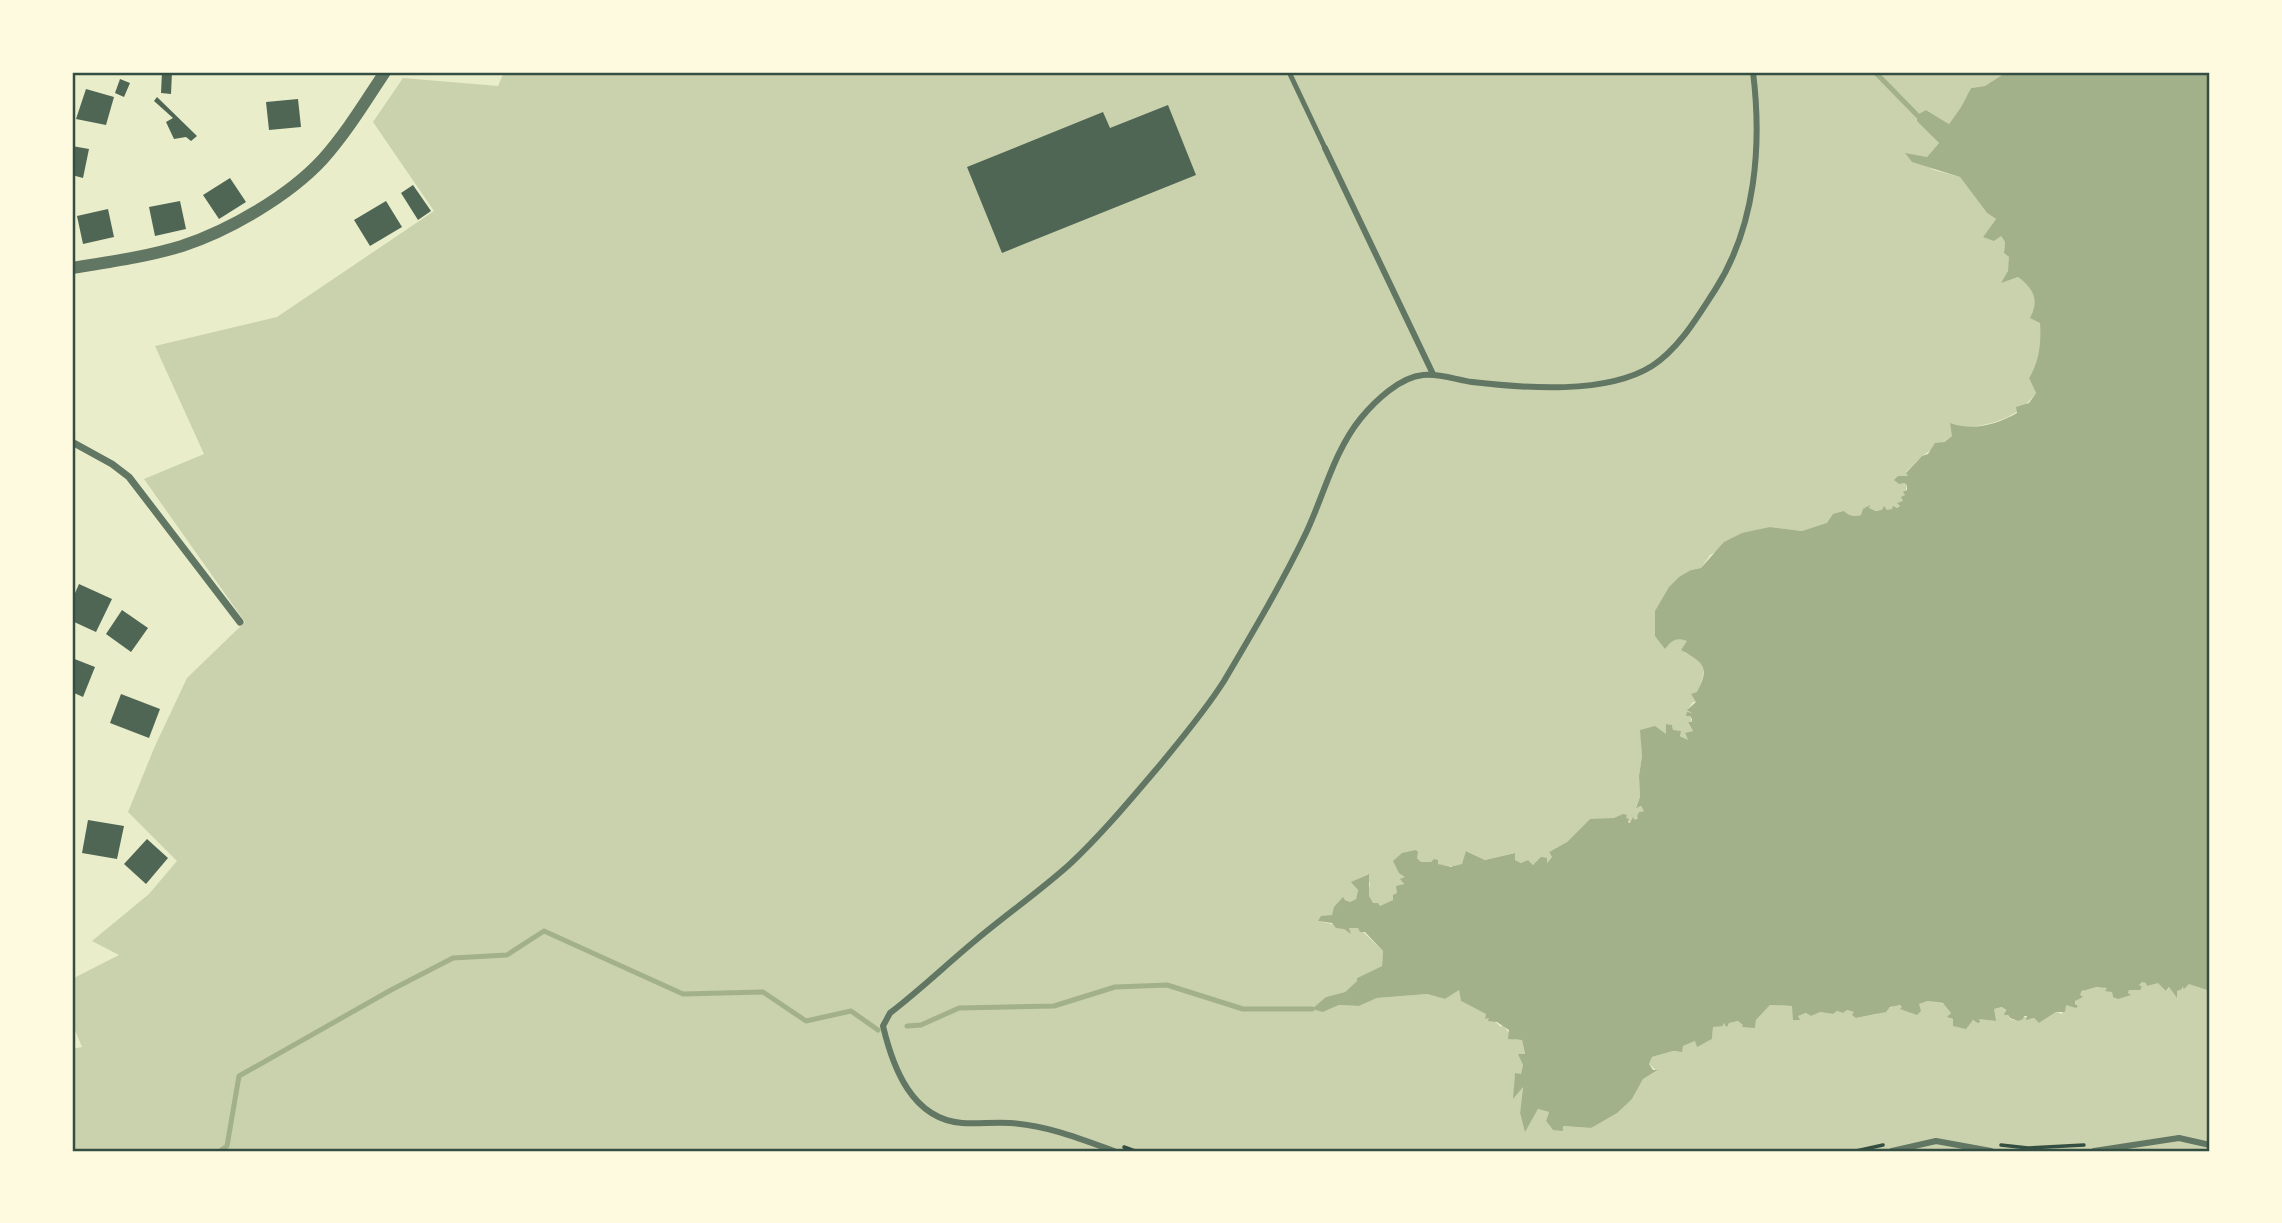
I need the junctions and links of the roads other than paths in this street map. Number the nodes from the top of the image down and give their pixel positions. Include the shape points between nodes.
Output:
1 (385, 72) edge
2 (1289, 72) edge
3 (1753, 72) edge
4 (1325, 148) joint
5 (72, 268) edge
6 (1433, 374) junction
7 (72, 442) edge
8 (240, 622) dead end
9 (2210, 1145) edge
10 (2093, 1148) edge
11 (1114, 1151) edge
12 (1892, 1151) edge
13 (1991, 1151) edge

1 - 5 street via 349,128 291,188 219,231 183,246
2 - 4 lane
3 - 6 street via 1757,139 1741,236 1721,281 1670,351 1633,375 1571,387 1507,385
4 - 6 street
6 - 11 street via 1403,382 1360,418 1333,467 1293,562 1226,677 1145,783 1069,865 890,1013 883,1026 894,1063 924,1111 959,1123 1038,1127
7 - 8 street via 130,477
9 - 10 street via 2179,1139
12 - 13 street via 1936,1141

